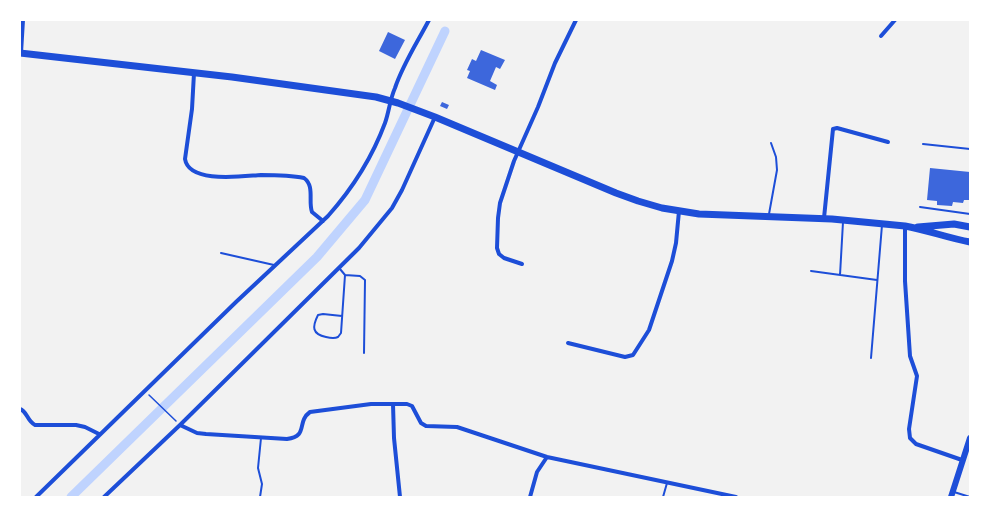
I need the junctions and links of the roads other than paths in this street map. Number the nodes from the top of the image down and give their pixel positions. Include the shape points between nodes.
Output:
1 (23, 20) edge
2 (428, 20) edge
3 (576, 20) edge
4 (895, 20) edge
5 (881, 36) dead end
6 (21, 53) edge
7 (194, 73) junction
8 (394, 102) junction
9 (432, 116) junction
10 (888, 142) dead end
11 (771, 143) dead end
12 (923, 144) dead end
13 (970, 149) edge
14 (518, 152) junction
15 (920, 207) dead end
16 (679, 211) junction
17 (970, 214) edge
18 (769, 216) junction
19 (824, 218) junction
20 (844, 220) junction
21 (323, 221) junction
22 (882, 224) junction
23 (905, 226) junction
24 (970, 227) edge
25 (914, 228) junction
26 (952, 239) junction
27 (970, 242) edge
28 (970, 245) edge
29 (221, 253) dead end
30 (522, 264) dead end
31 (275, 265) junction
32 (340, 269) junction
33 (811, 271) dead end
34 (345, 275) junction
35 (840, 275) junction
36 (877, 280) junction
37 (342, 316) junction
38 (568, 343) dead end
39 (364, 352) dead end
40 (871, 358) dead end
41 (393, 404) junction
42 (20, 409) edge
43 (180, 425) junction
44 (99, 434) junction
45 (261, 438) junction
46 (970, 438) edge
47 (547, 457) junction
48 (962, 460) junction
49 (667, 482) junction
50 (952, 494) edge
51 (36, 497) edge
52 (104, 497) edge
53 (260, 497) edge
54 (400, 497) edge
55 (530, 497) edge
56 (663, 497) edge
57 (736, 497) edge
58 (970, 497) edge

1 - 6 street
2 - 8 street via 402,72
3 - 14 street
4 - 5 street
6 - 7 main road
7 - 8 main road via 348,92
7 - 21 street via 187,166 211,177 261,175 304,178 308,182 311,194 312,212
8 - 9 main road
8 - 21 street via 365,166 340,203
9 - 14 main road
9 - 32 street via 412,172 392,208
10 - 19 street via 833,129
11 - 18 lane via 777,170
12 - 13 lane
14 - 16 main road via 638,201
14 - 30 street via 500,203 497,248 504,258
15 - 17 lane
16 - 18 main road
16 - 38 street via 672,261 649,330 635,353 625,357
18 - 19 main road
19 - 20 main road
20 - 22 main road
20 - 35 lane
21 - 31 street
22 - 23 main road
22 - 36 lane
23 - 25 main road
23 - 48 street via 905,281 910,356 916,376 910,438 916,444
24 - 25 main road via 954,224
25 - 26 main road
26 - 27 main road
26 - 28 main road
29 - 31 lane
31 - 44 street
32 - 34 lane
32 - 43 street
33 - 35 lane
34 - 37 lane
34 - 39 lane via 360,276 365,280
35 - 36 lane
36 - 40 lane
37 - 37 lane via 341,333 338,337 315,333 318,315
41 - 45 street via 371,404 310,412 305,415 300,435 295,438
41 - 47 street via 412,406 421,423 426,426 456,427
41 - 54 street via 394,445
42 - 44 street via 24,410 30,422 36,425 76,425
43 - 45 street via 197,433
43 - 52 street
44 - 51 street
45 - 53 lane via 258,468 262,484
46 - 48 main road
47 - 49 street
47 - 55 street via 537,472
48 - 50 main road
49 - 56 lane
49 - 57 street
50 - 58 lane

